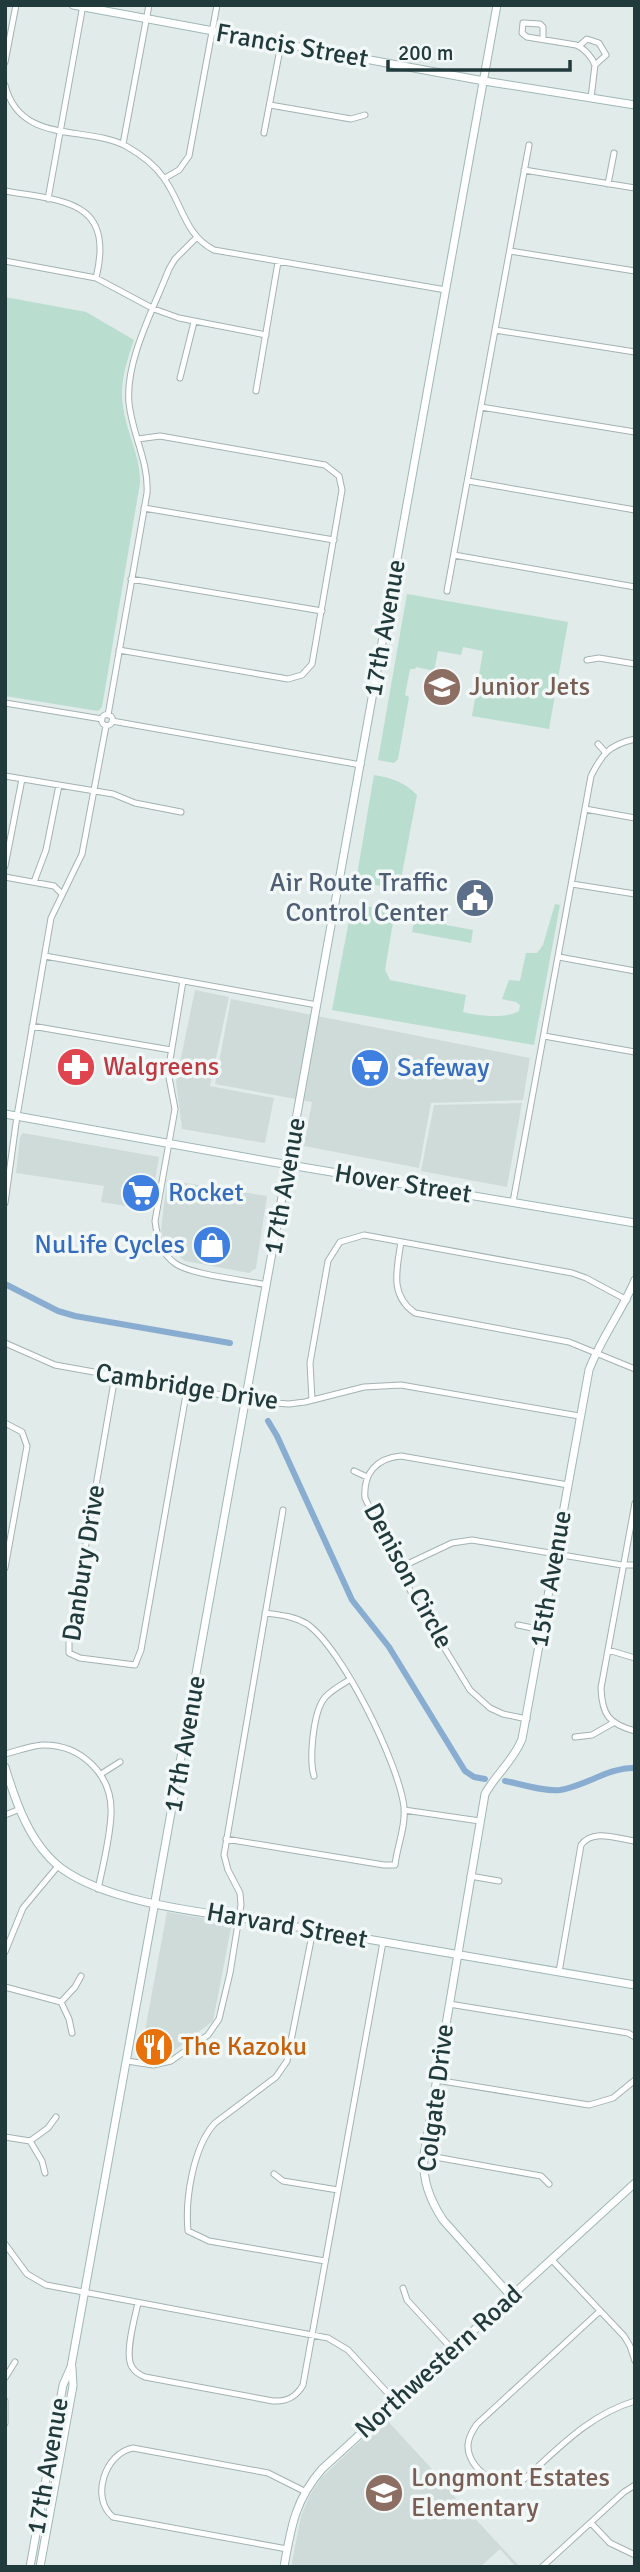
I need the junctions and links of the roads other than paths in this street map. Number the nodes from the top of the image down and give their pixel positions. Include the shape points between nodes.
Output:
1 (16, 5) edge
2 (73, 5) edge
3 (149, 5) edge
4 (217, 5) edge
5 (497, 5) edge
6 (83, 6) edge
7 (146, 19) junction
8 (212, 31) junction
9 (543, 39) junction
10 (281, 44) junction
11 (579, 46) junction
12 (5, 62) edge
13 (595, 65) junction
14 (484, 81) junction
15 (5, 85) edge
16 (591, 98) junction
17 (8, 103) edge
18 (270, 105) junction
19 (635, 105) edge
20 (365, 116) dead end
21 (61, 131) junction
22 (264, 133) dead end
23 (123, 144) junction
24 (529, 145) dead end
25 (614, 153) dead end
26 (524, 170) junction
27 (165, 178) junction
28 (608, 184) junction
29 (635, 188) edge
30 (5, 191) edge
31 (48, 199) junction
32 (196, 238) junction
33 (510, 251) junction
34 (5, 261) edge
35 (278, 262) junction
36 (635, 271) edge
37 (96, 278) junction
38 (446, 290) junction
39 (154, 309) junction
40 (194, 322) junction
41 (495, 330) junction
42 (266, 335) junction
43 (635, 352) edge
44 (180, 378) dead end
45 (256, 391) dead end
46 (481, 407) junction
47 (635, 432) edge
48 (138, 439) junction
49 (468, 481) junction
50 (144, 508) junction
51 (635, 510) edge
52 (334, 540) junction
53 (454, 555) junction
54 (131, 579) junction
55 (635, 587) edge
56 (447, 591) dead end
57 (322, 611) junction
58 (119, 650) junction
59 (587, 660) dead end
60 (635, 664) edge
61 (5, 702) edge
62 (108, 715) junction
63 (102, 719) junction
64 (112, 721) junction
65 (106, 726) junction
66 (635, 739) edge
67 (598, 744) dead end
68 (606, 752) junction
69 (360, 765) junction
70 (5, 776) edge
71 (22, 779) junction
72 (59, 785) junction
73 (94, 791) junction
74 (585, 809) junction
75 (181, 812) dead end
76 (635, 818) edge
77 (5, 866) edge
78 (5, 877) edge
79 (34, 882) junction
80 (572, 884) junction
81 (62, 894) junction
82 (635, 894) edge
83 (45, 956) junction
84 (559, 957) junction
85 (635, 971) edge
86 (183, 981) junction
87 (317, 1005) junction
88 (32, 1026) junction
89 (544, 1036) junction
90 (172, 1050) junction
91 (635, 1052) edge
92 (5, 1114) edge
93 (17, 1116) junction
94 (169, 1142) junction
95 (288, 1165) junction
96 (7, 1172) edge
97 (513, 1202) junction
98 (5, 1203) edge
99 (635, 1223) edge
100 (401, 1242) junction
101 (635, 1280) edge
102 (267, 1285) junction
103 (626, 1300) junction
104 (5, 1343) edge
105 (596, 1352) junction
106 (635, 1369) edge
107 (116, 1376) junction
108 (187, 1389) junction
109 (247, 1399) junction
110 (312, 1401) junction
111 (579, 1416) junction
112 (5, 1423) edge
113 (354, 1471) dead end
114 (368, 1477) junction
115 (568, 1485) junction
116 (635, 1503) edge
117 (284, 1510) dead end
118 (556, 1553) junction
119 (622, 1565) junction
120 (635, 1565) edge
121 (5, 1568) edge
122 (399, 1568) junction
123 (265, 1613) junction
124 (518, 1625) dead end
125 (542, 1630) junction
126 (608, 1650) junction
127 (635, 1658) edge
128 (349, 1680) junction
129 (527, 1719) junction
130 (613, 1723) junction
131 (635, 1731) edge
132 (575, 1737) dead end
133 (5, 1754) edge
134 (120, 1762) dead end
135 (5, 1767) edge
136 (101, 1774) junction
137 (314, 1776) dead end
138 (20, 1809) junction
139 (404, 1810) junction
140 (5, 1815) edge
141 (480, 1821) junction
142 (226, 1839) junction
143 (635, 1841) edge
144 (58, 1866) junction
145 (470, 1876) junction
146 (499, 1881) dead end
147 (98, 1889) junction
148 (156, 1903) junction
149 (238, 1917) junction
150 (313, 1930) junction
151 (383, 1942) junction
152 (5, 1952) edge
153 (458, 1954) junction
154 (559, 1972) junction
155 (81, 1976) dead end
156 (635, 1985) edge
157 (5, 1987) edge
158 (61, 2002) junction
159 (449, 2004) junction
160 (72, 2033) dead end
161 (635, 2037) edge
162 (127, 2061) junction
163 (436, 2080) junction
164 (635, 2080) edge
165 (56, 2117) dead end
166 (5, 2137) edge
167 (30, 2141) junction
168 (424, 2155) junction
169 (45, 2174) dead end
170 (274, 2174) dead end
171 (635, 2183) edge
172 (549, 2184) dead end
173 (338, 2190) junction
174 (5, 2244) edge
175 (552, 2260) junction
176 (325, 2262) junction
177 (403, 2288) dead end
178 (85, 2293) junction
179 (511, 2296) junction
180 (138, 2303) junction
181 (600, 2311) junction
182 (312, 2334) junction
183 (452, 2349) junction
184 (635, 2361) edge
185 (15, 2362) dead end
186 (71, 2367) junction
187 (5, 2378) edge
188 (5, 2401) edge
189 (395, 2401) junction
190 (635, 2401) edge
191 (5, 2423) edge
192 (635, 2485) edge
193 (304, 2491) junction
194 (591, 2523) junction
195 (287, 2549) junction
196 (635, 2555) edge
197 (30, 2567) edge
198 (40, 2567) edge
199 (284, 2567) edge
200 (542, 2567) edge

1 - 12 street
2 - 6 main road, Francis Street
3 - 7 street
4 - 8 street
5 - 14 main road, 17th Avenue
6 - 7 main road, Francis Street
6 - 21 street
7 - 8 main road, Francis Street
7 - 23 street
8 - 10 main road, Francis Street
8 - 27 street via 189,156
9 - 9 street via 527,37 522,33 523,23 540,24
9 - 11 street
10 - 14 main road, Francis Street
10 - 18 street
11 - 13 street
11 - 13 street via 587,39 599,43 606,55
13 - 16 street
14 - 16 main road, Francis Street
14 - 38 main road, 17th Avenue
15 - 17 street
16 - 19 main road, Francis Street
17 - 21 street via 30,121
18 - 20 street via 351,119
18 - 22 street
21 - 23 street
21 - 31 street
23 - 27 street
24 - 26 street
25 - 28 street
26 - 28 street
26 - 33 street
27 - 32 street
28 - 29 street
30 - 31 street
31 - 37 street via 74,206 93,223 101,244
32 - 35 street via 214,250
32 - 39 street via 175,259
33 - 36 street
33 - 41 street
34 - 37 street
35 - 38 street
35 - 42 street
37 - 39 street
38 - 69 main road, 17th Avenue
39 - 40 street
39 - 48 street via 129,390
40 - 42 street
40 - 44 street
41 - 43 street
41 - 46 street
42 - 45 street
46 - 47 street
46 - 49 street
48 - 50 street via 148,479
48 - 52 street via 160,436 333,469 342,490
49 - 51 street
49 - 53 street
50 - 52 street
50 - 54 street
52 - 57 street
53 - 55 street
53 - 56 street
54 - 57 street
54 - 58 street
57 - 58 street via 312,663 295,678
58 - 62 street
59 - 60 street
61 - 63 street
62 - 63 street
62 - 64 street
63 - 65 street
64 - 65 street
64 - 69 street
65 - 73 street
66 - 68 street via 617,743
67 - 68 street
68 - 74 street via 591,776
69 - 87 main road, 17th Avenue
70 - 71 street
71 - 72 street
71 - 77 street
72 - 73 street
72 - 79 street via 46,850
73 - 75 street
73 - 81 street via 82,855
74 - 76 street
74 - 80 street
78 - 79 street
79 - 81 street via 54,886
80 - 82 street
80 - 84 street
81 - 83 street via 51,918
83 - 86 street
83 - 88 street
84 - 85 street
84 - 89 street
86 - 87 street
86 - 90 street
87 - 95 main road, 17th Avenue
88 - 90 street
88 - 93 street
89 - 91 street
89 - 97 street
90 - 94 street via 168,1072 175,1109
92 - 93 main road, Hover Street
93 - 94 main road, Hover Street
93 - 96 street
94 - 95 main road, Hover Street
94 - 102 street via 155,1221 165,1252 185,1268
95 - 97 main road, Hover Street
95 - 102 main road, 17th Avenue
96 - 98 street
97 - 99 main road, Hover Street
100 - 103 street via 572,1273
100 - 105 street via 395,1280 407,1307 415,1313 569,1342
100 - 110 street via 353,1236 331,1253 310,1363
101 - 103 main road, 15th Avenue
102 - 109 main road, 17th Avenue
103 - 105 main road, 15th Avenue
104 - 107 street, Cambridge Drive via 55,1365
105 - 106 street
105 - 111 main road, 15th Avenue
107 - 108 street, Cambridge Drive
107 - 108 street, Danbury Drive via 69,1643 69,1653 80,1658 135,1665 141,1650
108 - 109 street, Cambridge Drive
109 - 110 street, Cambridge Drive via 289,1404
109 - 148 main road, 17th Avenue
110 - 111 street, Cambridge Drive via 364,1387 401,1385
111 - 115 main road, 15th Avenue
112 - 121 street via 22,1432 27,1446
113 - 114 street
114 - 115 street, Denison Circle via 383,1460 401,1456
114 - 122 street, Denison Circle via 365,1498
115 - 118 main road, 15th Avenue
116 - 119 street
117 - 123 street
118 - 119 street
118 - 122 street via 461,1541
118 - 125 main road, 15th Avenue
119 - 120 street
119 - 126 street
122 - 129 street, Denison Circle via 470,1690 490,1708
123 - 128 street via 308,1625
123 - 142 street
124 - 125 street
125 - 129 main road, 15th Avenue
126 - 127 street
126 - 130 street via 601,1699
128 - 137 street via 329,1693 319,1710 311,1756
128 - 139 street via 380,1733
129 - 141 main road, 15th Avenue via 517,1751 485,1794
130 - 131 street
130 - 132 street via 592,1735
133 - 136 street via 39,1745 63,1748 88,1760
134 - 136 street
135 - 138 main road, Harvard Street
136 - 147 street via 111,1815
138 - 140 street
138 - 144 main road, Harvard Street via 36,1840
139 - 141 street
139 - 142 street via 395,1866
141 - 145 main road, 15th Avenue
142 - 149 street via 225,1862 240,1893
143 - 154 street via 598,1835 581,1845
144 - 147 main road, Harvard Street
144 - 152 street via 23,1908
145 - 146 street
145 - 153 main road, 15th Avenue
147 - 148 main road, Harvard Street
148 - 149 main road, Harvard Street
148 - 162 main road, 17th Avenue
149 - 150 main road, Harvard Street
149 - 162 street via 230,1973 215,2027 171,2061 153,2065
150 - 151 main road, Harvard Street
150 - 176 street via 287,2061 276,2077 208,2131 197,2153 187,2214 188,2231 209,2241
151 - 153 main road, Harvard Street
151 - 173 street
153 - 154 main road, Harvard Street
153 - 159 main road, Colgate Drive
154 - 156 main road, Harvard Street
155 - 158 street
157 - 158 street
158 - 160 street
159 - 161 street
159 - 163 main road, Colgate Drive
162 - 178 main road, 17th Avenue
163 - 164 street via 589,2105 613,2098
163 - 168 main road, Colgate Drive
165 - 167 street
166 - 167 street
167 - 169 street
168 - 172 street via 541,2176
168 - 179 main road, Colgate Drive via 424,2178 434,2207
170 - 173 street via 283,2180
171 - 175 main road, Northwestern Road
173 - 176 street
174 - 178 street via 36,2281
175 - 179 main road, Northwestern Road
175 - 181 street
176 - 182 street
177 - 183 street via 407,2300
178 - 180 street
178 - 186 main road, 17th Avenue
179 - 183 main road, Northwestern Road
180 - 182 street
180 - 182 street via 129,2354 137,2373 273,2401 290,2399 303,2385
181 - 184 street via 624,2336
181 - 190 street via 477,2424 468,2442 469,2453 485,2475 513,2485 600,2415
182 - 189 street via 348,2350
183 - 189 main road, Northwestern Road
185 - 187 street
186 - 197 main road, 17th Avenue
186 - 198 main road, 17th Avenue via 73,2386
188 - 191 street
189 - 193 main road, Northwestern Road
192 - 194 street
193 - 195 main road, Northwestern Road
193 - 195 street via 268,2473 133,2448 109,2463 102,2498 113,2517
194 - 196 street via 610,2543
194 - 200 street
195 - 199 main road, Northwestern Road

